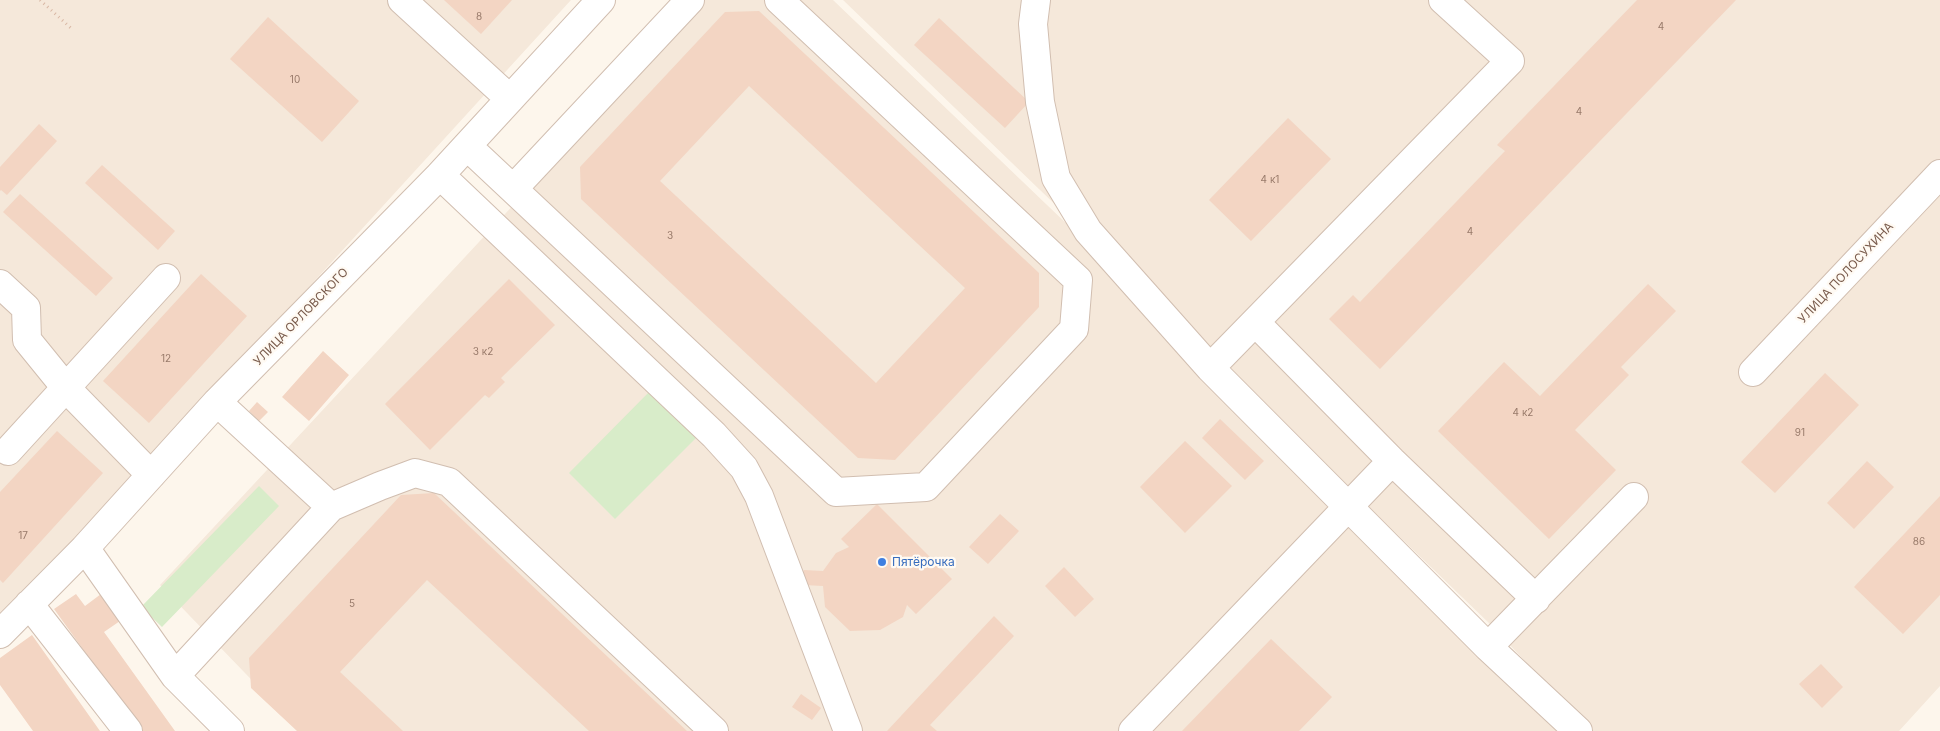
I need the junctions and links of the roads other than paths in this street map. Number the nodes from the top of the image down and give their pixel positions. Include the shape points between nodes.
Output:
1 (402, 0) edge
2 (602, 0) edge
3 (690, 0) edge
4 (779, 0) edge
5 (1036, 0) edge
6 (1443, 0) edge
7 (510, 99) junction
8 (467, 146) junction
9 (1940, 174) edge
10 (440, 176) junction
11 (513, 189) junction
12 (166, 278) dead end
13 (0, 284) edge
14 (1256, 322) junction
15 (1210, 368) junction
16 (1753, 372) dead end
17 (66, 388) junction
18 (217, 402) junction
19 (8, 451) dead end
20 (1392, 461) junction
21 (151, 475) junction
22 (1634, 497) dead end
23 (1348, 506) junction
24 (332, 507) junction
25 (85, 548) junction
26 (1536, 599) junction
27 (29, 604) junction
28 (0, 634) edge
29 (1488, 647) junction
30 (175, 676) junction
31 (128, 731) edge
32 (230, 731) edge
33 (714, 731) edge
34 (848, 731) edge
35 (1133, 731) edge
36 (1578, 731) edge

1 - 7 street
2 - 7 street, УЛИЦА ОРЛОВСКОГО
3 - 11 street
4 - 11 street via 1078,280 1074,329 926,487 836,492
5 - 15 street via 1033,24 1040,102 1056,178 1088,231
6 - 14 street via 1510,61
7 - 8 street, УЛИЦА ОРЛОВСКОГО
8 - 10 street, УЛИЦА ОРЛОВСКОГО
8 - 11 street
9 - 16 street, УЛИЦА ПОЛОСУХИНА
10 - 18 street, УЛИЦА ОРЛОВСКОГО
10 - 34 street via 714,435 744,468 759,496
12 - 17 street
13 - 17 street via 26,308 28,340
14 - 15 street
14 - 20 street
15 - 23 street
17 - 19 street
17 - 21 street
18 - 21 street, УЛИЦА ОРЛОВСКОГО
18 - 24 street
20 - 23 street
20 - 26 street
21 - 25 street, УЛИЦА ОРЛОВСКОГО
22 - 26 street
23 - 29 street
23 - 35 street
24 - 30 street
24 - 33 street via 415,473 449,482
25 - 27 street, УЛИЦА ОРЛОВСКОГО
25 - 30 street
26 - 29 street
27 - 28 street, УЛИЦА ОРЛОВСКОГО
27 - 31 street
29 - 36 street
30 - 32 street

